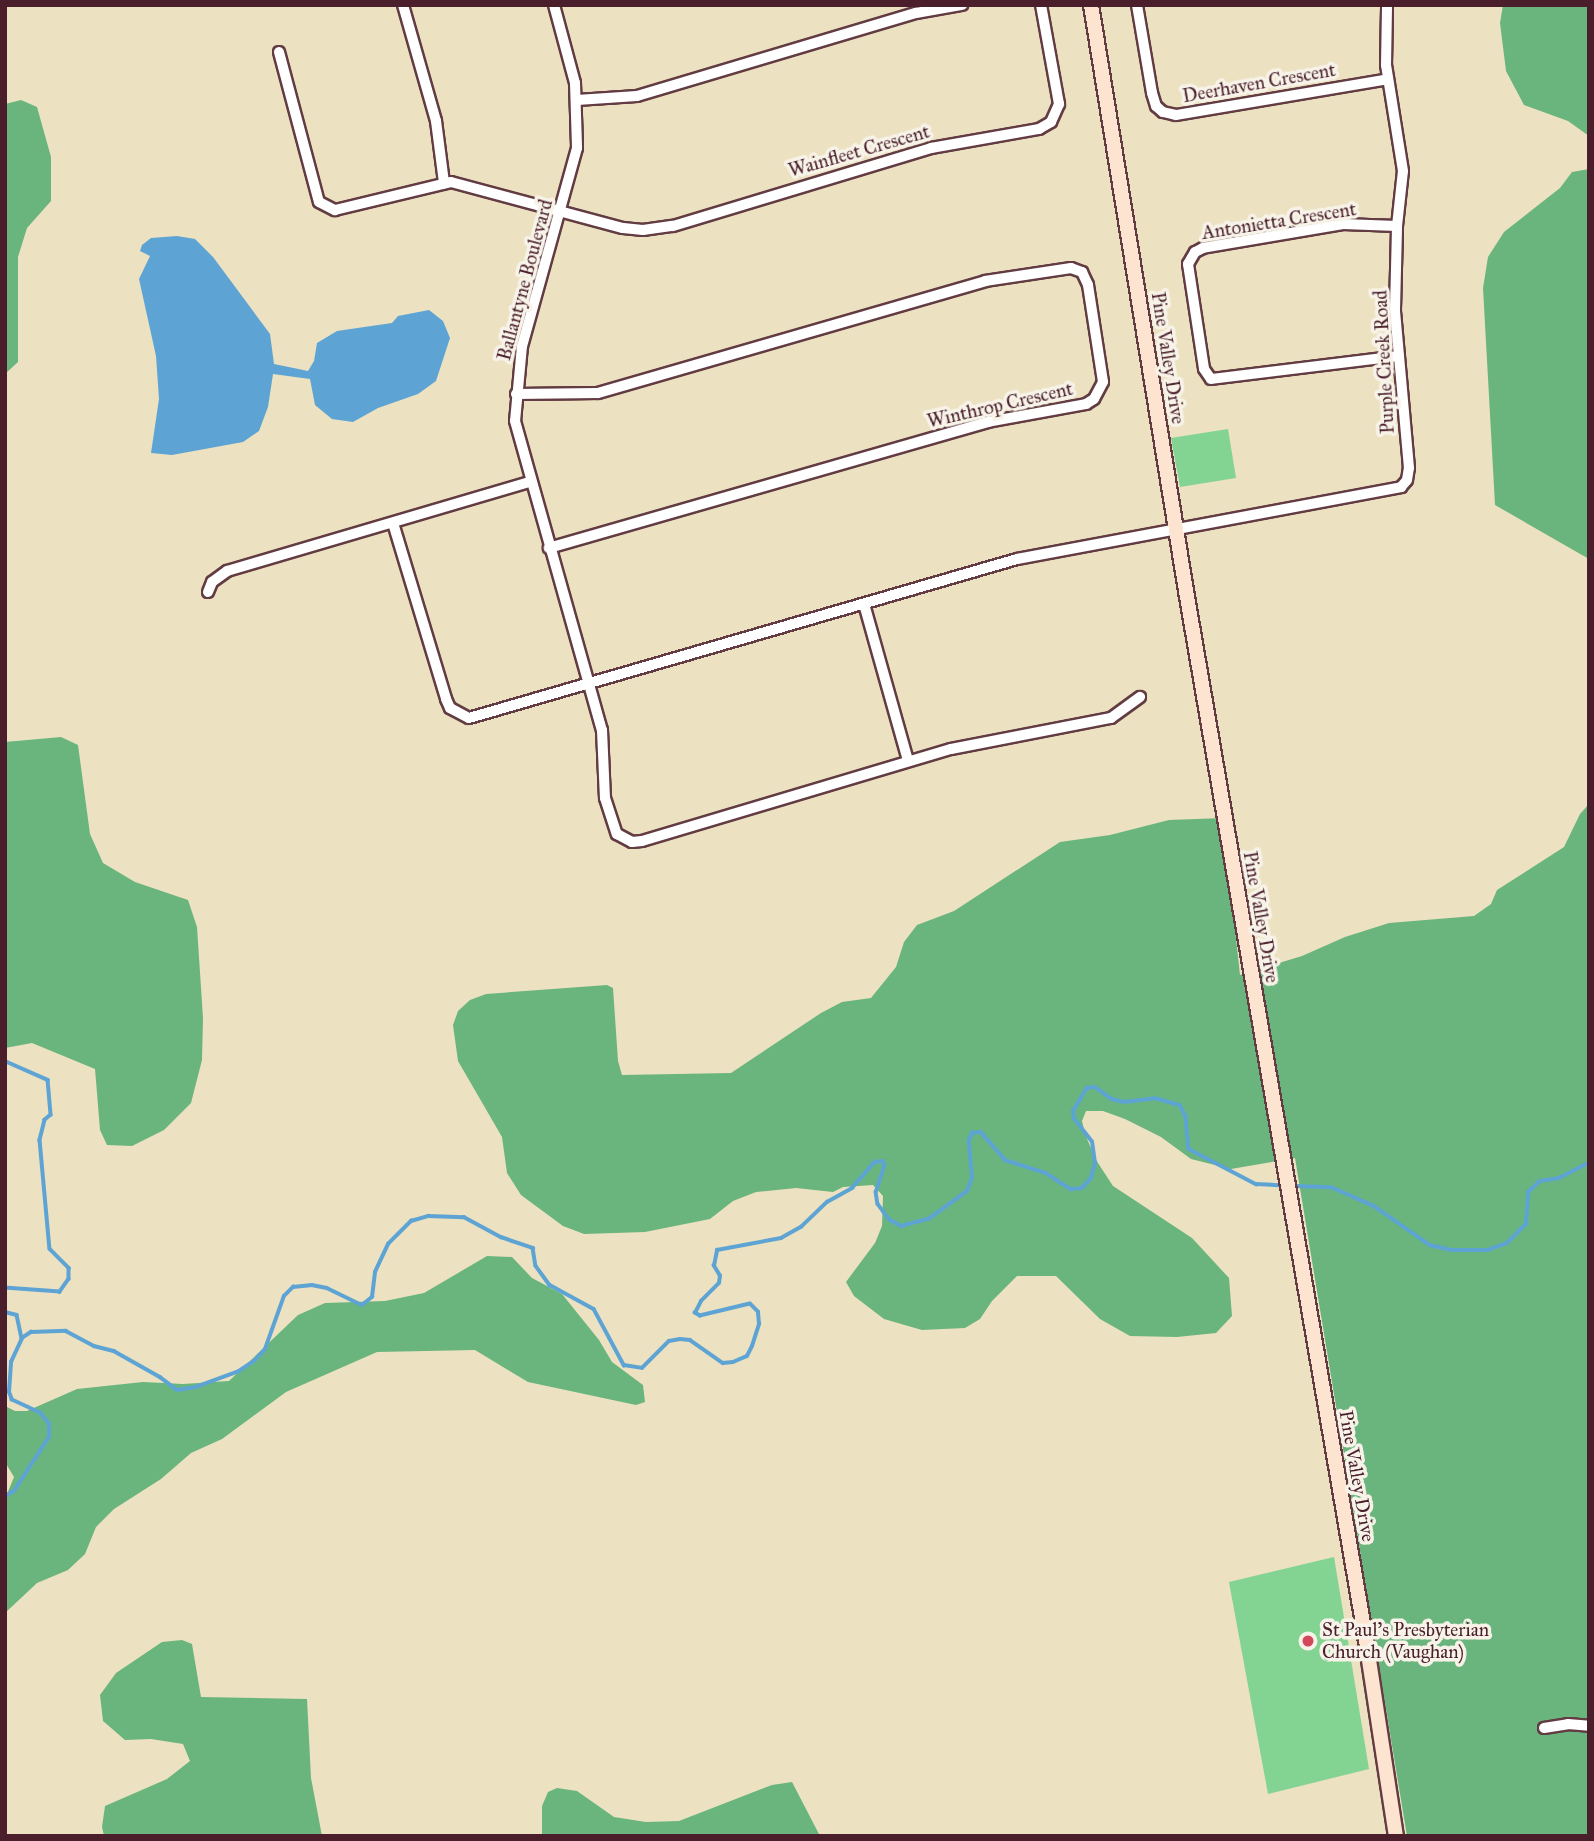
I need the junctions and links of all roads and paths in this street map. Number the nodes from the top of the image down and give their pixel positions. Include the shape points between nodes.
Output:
1 (403, 5) edge
2 (554, 5) edge
3 (962, 5) edge
4 (1041, 5) edge
5 (1091, 5) edge
6 (1137, 5) edge
7 (1387, 5) edge
8 (279, 52) dead end
9 (1388, 79) junction
10 (577, 100) junction
11 (444, 183) junction
12 (562, 211) junction
13 (1397, 226) junction
14 (1399, 356) junction
15 (516, 394) junction
16 (530, 482) junction
17 (393, 523) junction
18 (1177, 530) junction
19 (549, 548) junction
20 (208, 592) dead end
21 (864, 604) junction
22 (589, 684) junction
23 (1140, 697) dead end
24 (908, 761) junction
25 (1589, 1726) edge
26 (1544, 1728) dead end
27 (1396, 1836) edge

1 - 11 street via 436,121
2 - 10 street, Ballantyne Boulevard
3 - 10 street via 916,13 637,96
4 - 12 street, Wainfleet Crescent via 1059,104 1051,122 1040,129 931,148 663,228 623,228
5 - 18 street, Pine Valley Drive
6 - 9 street, Deerhaven Crescent via 1152,93 1163,112 1176,115
7 - 9 street, Purple Creek Road via 1384,45
8 - 11 street via 319,202 335,211
9 - 13 street, Purple Creek Road via 1402,159
10 - 12 street, Ballantyne Boulevard via 577,148
11 - 12 street, Wainfleet Crescent via 465,184
12 - 15 street, Ballantyne Boulevard via 522,346
13 - 14 street, Purple Creek Road
13 - 14 street, Antonietta Crescent via 1343,225 1203,248 1190,257 1188,273 1204,369 1211,379
14 - 18 street, Purple Creek Road via 1409,468 1401,487
15 - 16 street, Ballantyne Boulevard via 516,428
15 - 19 street, Winthrop Crescent via 598,393 985,281 1071,268 1082,272 1088,285 1102,382 1094,399 1086,404 988,422
16 - 17 street
16 - 19 street, Ballantyne Boulevard
17 - 20 street via 228,571 212,582
17 - 22 street via 450,708 469,718
18 - 21 street via 1017,559
18 - 27 street, Pine Valley Drive
19 - 22 street, Ballantyne Boulevard
21 - 22 street
21 - 24 street
22 - 24 street, Ballantyne Boulevard via 603,736 606,805 617,834 632,842
23 - 24 street, Ballantyne Boulevard via 1111,718 975,743
25 - 26 street

